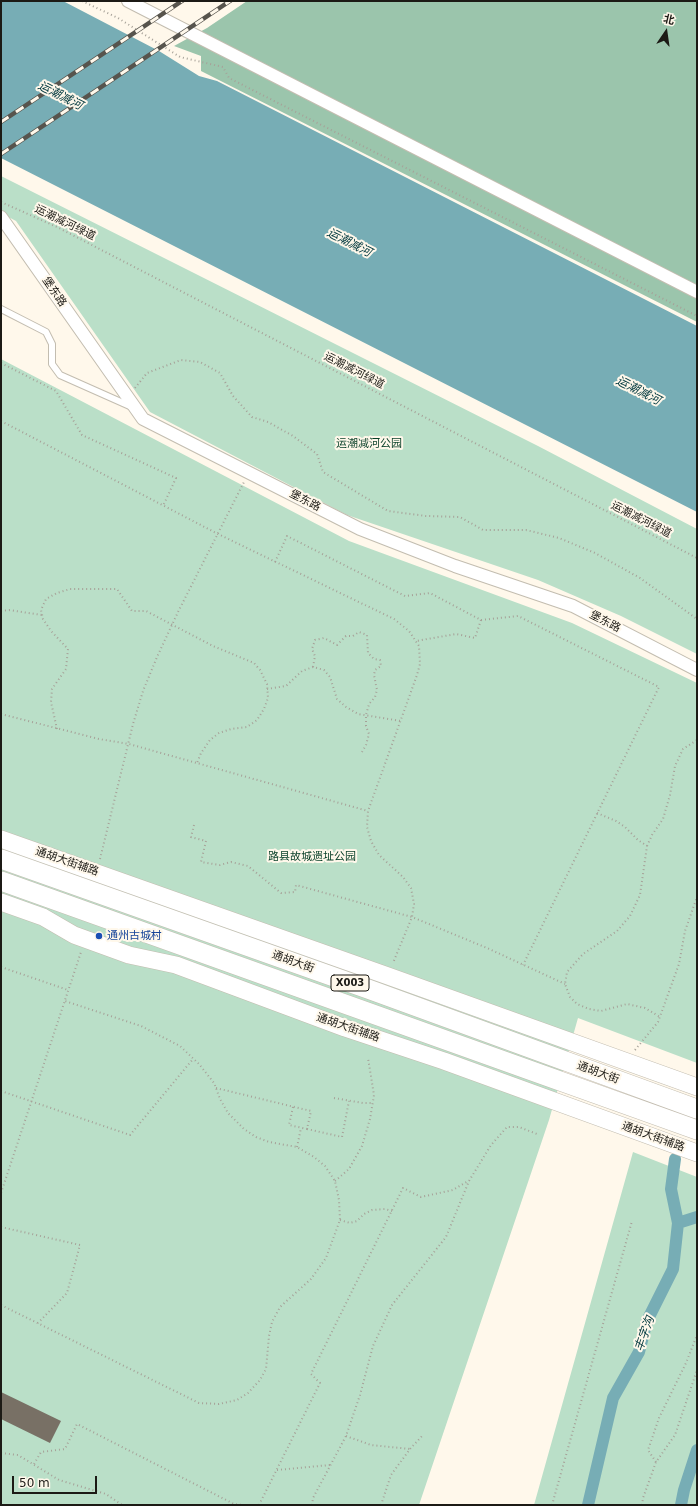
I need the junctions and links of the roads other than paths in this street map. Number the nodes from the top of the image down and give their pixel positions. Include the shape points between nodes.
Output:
1 (128, 1) edge
2 (1, 217) edge
3 (697, 292) edge
4 (1, 309) edge
5 (136, 408) junction
6 (697, 670) edge
7 (1, 839) edge
8 (1, 860) edge
9 (1, 881) edge
10 (1, 902) edge
11 (697, 1087) edge
12 (697, 1109) edge
13 (697, 1130) edge
14 (697, 1153) edge

1 - 3 street
2 - 5 street, 堡东路
4 - 5 lane via 46,332 52,344 52,364 60,375
5 - 6 street, 堡东路 via 143,418 360,529 455,566 573,606
7 - 11 street, 通胡大街辅路
8 - 12 main road, 通胡大街 / X003 via 361,986
9 - 13 main road, 通胡大街 / X003
10 - 14 street, 通胡大街辅路 via 43,917 74,935 108,948 176,965

